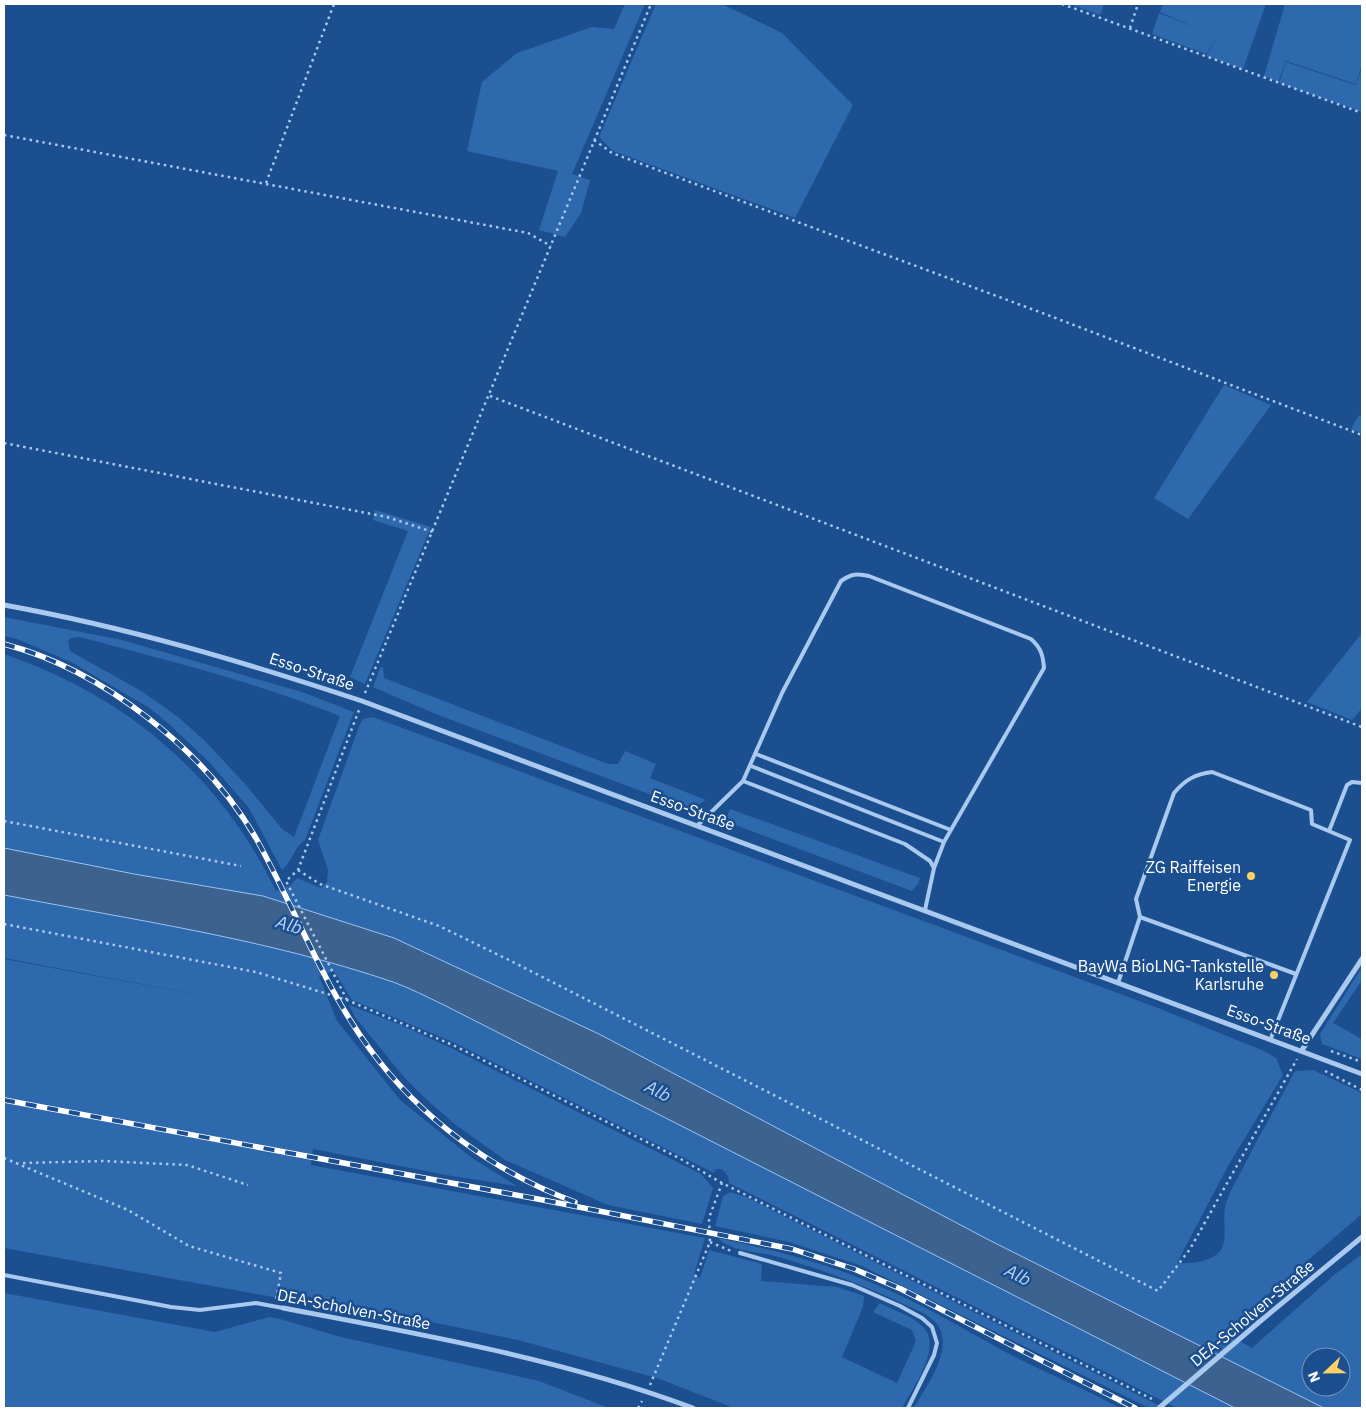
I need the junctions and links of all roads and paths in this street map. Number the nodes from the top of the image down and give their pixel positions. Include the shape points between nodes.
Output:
1 (334, 4) edge
2 (651, 4) edge
3 (1062, 4) edge
4 (1138, 4) edge
5 (1129, 29) junction
6 (1362, 113) edge
7 (4, 134) edge
8 (594, 140) junction
9 (266, 183) junction
10 (552, 246) junction
11 (490, 396) junction
12 (1362, 435) edge
13 (4, 443) edge
14 (433, 532) junction
15 (4, 605) edge
16 (362, 701) junction
17 (1362, 727) edge
18 (756, 754) junction
19 (751, 766) junction
20 (743, 781) junction
21 (1362, 783) edge
22 (4, 821) edge
23 (698, 825) junction
24 (951, 830) junction
25 (1329, 831) junction
26 (944, 842) junction
27 (241, 866) dead end
28 (934, 868) junction
29 (298, 870) junction
30 (925, 910) junction
31 (1140, 917) junction
32 (4, 924) edge
33 (1362, 959) edge
34 (1296, 974) junction
35 (1118, 983) junction
36 (347, 1000) junction
37 (1271, 1038) junction
38 (1302, 1050) junction
39 (1362, 1074) edge
40 (4, 1158) edge
41 (21, 1164) junction
42 (722, 1183) junction
43 (248, 1185) dead end
44 (1362, 1237) edge
45 (710, 1242) junction
46 (740, 1253) joint
47 (4, 1275) edge
48 (275, 1306) junction
49 (283, 1308) joint
50 (648, 1391) junction
51 (1161, 1406) edge
52 (693, 1408) edge
53 (908, 1408) edge

1 - 9 path
2 - 8 path
3 - 5 path
4 - 5 path
5 - 6 path
7 - 9 path
8 - 10 path
8 - 12 path via 612,152
9 - 10 path via 528,233
10 - 11 path
11 - 14 path
11 - 17 path
13 - 14 path via 388,517
14 - 16 path
15 - 16 street, Esso-Straße via 141,634 249,664
16 - 23 street, Esso-Straße
16 - 29 path
18 - 19 lane
18 - 24 lane
18 - 24 lane via 782,693 837,588 850,575 869,576 1022,635 1038,644 1044,668
19 - 20 lane
19 - 26 lane
20 - 23 lane
20 - 28 lane via 905,844 930,861
21 - 25 lane via 1347,785
22 - 27 path
23 - 30 street, Esso-Straße
24 - 26 lane
25 - 31 lane via 1312,824 1311,810 1212,772 1198,774 1183,782 1174,793 1136,899
25 - 34 lane via 1350,840
26 - 28 lane
28 - 30 lane
29 - 36 path via 286,881
29 - 38 path via 320,884 439,926 509,960 1158,1291 1190,1249
30 - 35 street, Esso-Straße
31 - 34 lane
31 - 35 lane
32 - 36 path via 256,972
33 - 38 street
34 - 37 lane
35 - 37 street, Esso-Straße
36 - 42 path via 455,1046 679,1158
37 - 38 street, Esso-Straße
38 - 39 street, Esso-Straße
40 - 41 path
41 - 43 path via 103,1161 187,1165
41 - 48 path via 128,1210 189,1246 281,1273
42 - 45 path via 709,1218
42 - 51 path
44 - 51 street, DEA-Scholven-Straße, bridge
45 - 46 path
45 - 50 path
46 - 53 lane via 852,1285 900,1306 932,1327 937,1343 934,1355
47 - 48 lane, DEA-Scholven-Straße via 171,1307 200,1310 256,1303
48 - 49 lane, DEA-Scholven-Straße
49 - 50 street, DEA-Scholven-Straße via 507,1354
50 - 52 street, DEA-Scholven-Straße

